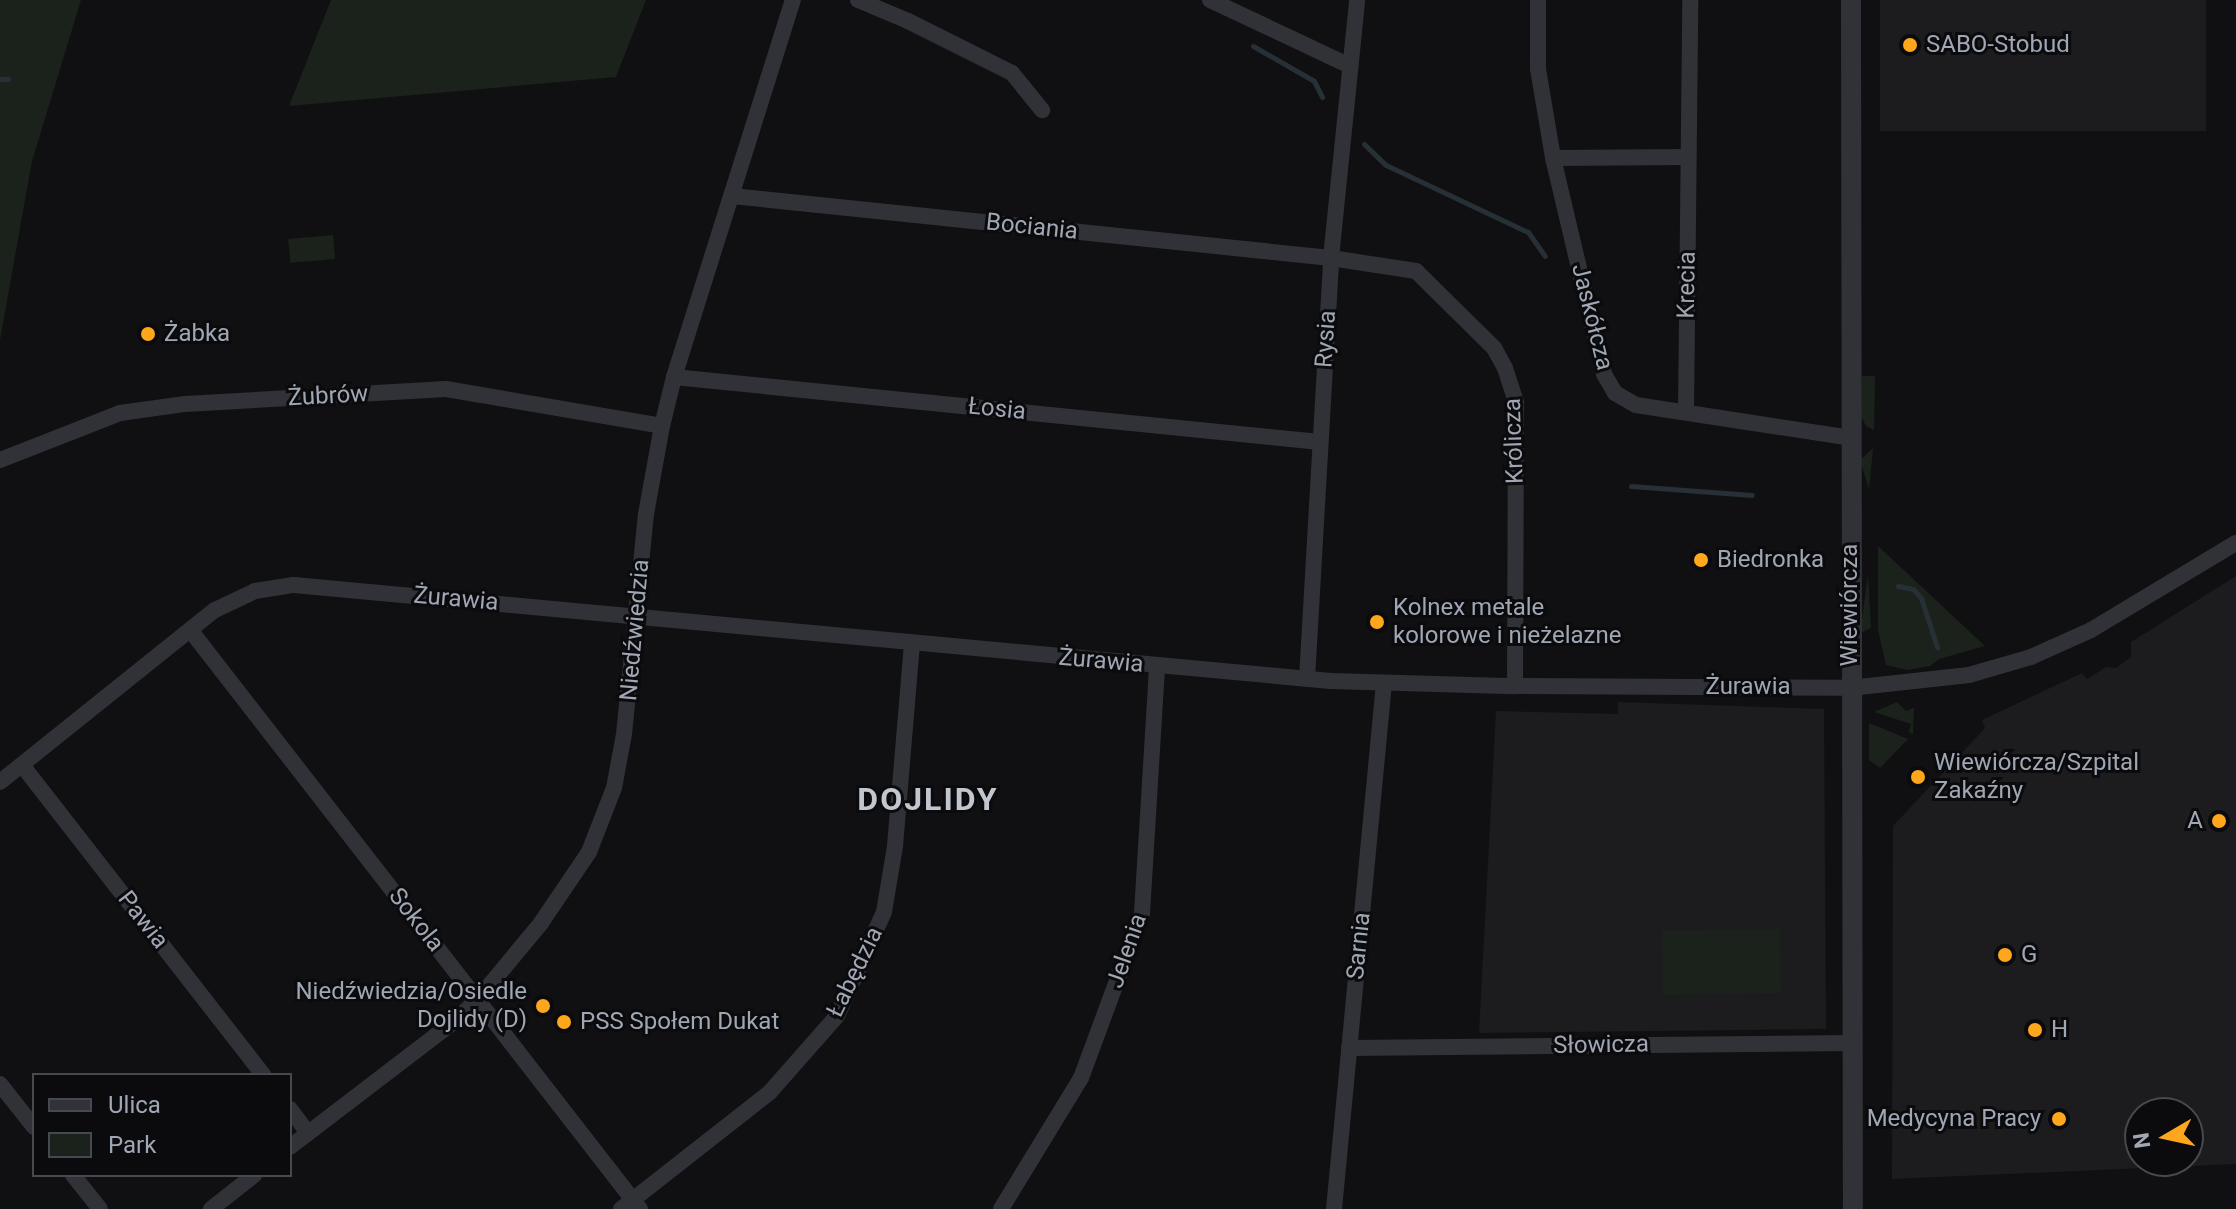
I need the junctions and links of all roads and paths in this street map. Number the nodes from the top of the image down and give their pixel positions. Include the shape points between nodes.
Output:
1 (793, 0) edge
2 (858, 0) edge
3 (1210, 0) edge
4 (1357, 0) edge
5 (1538, 0) edge
6 (1690, 0) edge
7 (1851, 0) edge
8 (1348, 65) junction
9 (1042, 110) dead end
10 (1688, 157) junction
11 (1553, 158) junction
12 (732, 196) junction
13 (1331, 258) junction
14 (674, 377) junction
15 (1686, 412) junction
16 (662, 426) junction
17 (1852, 438) junction
18 (1320, 442) junction
19 (0, 460) edge
20 (2236, 543) edge
21 (635, 618) junction
22 (191, 631) junction
23 (912, 643) junction
24 (1157, 666) junction
25 (1307, 679) junction
26 (1384, 683) junction
27 (1515, 686) junction
28 (1850, 688) junction
29 (22, 765) junction
30 (0, 782) edge
31 (478, 999) junction
32 (1852, 1043) junction
33 (1349, 1048) junction
34 (261, 1073) edge
35 (0, 1084) edge
36 (292, 1112) edge
37 (32, 1124) edge
38 (308, 1133) junction
39 (292, 1145) edge
40 (75, 1177) edge
41 (251, 1177) edge
42 (632, 1206) edge
43 (100, 1209) edge
44 (211, 1209) edge
45 (1001, 1209) edge
46 (1334, 1209) edge
47 (1853, 1209) edge

1 - 12 street, Niedźwiedzia
2 - 9 street via 1012,73
3 - 8 street
4 - 8 street, Rysia
5 - 11 street, Jaskółcza via 1538,69
6 - 10 street, Krecia
7 - 17 street, Wiewiórcza
8 - 13 street, Rysia
10 - 11 street
10 - 15 street, Krecia
11 - 15 street, Jaskółcza via 1604,374 1615,393 1636,405
12 - 13 street, Bociania
12 - 14 street, Niedźwiedzia
13 - 18 street, Rysia
13 - 27 street, Królicza via 1416,271 1475,327 1505,368 1516,402
14 - 16 street, Niedźwiedzia
14 - 18 street, Łosia
15 - 17 street, Jaskółcza
16 - 19 street, Żubrów via 446,389 169,405 120,413
16 - 21 street, Niedźwiedzia
17 - 28 street, Wiewiórcza
18 - 25 street, Rysia
20 - 28 street, Żurawia via 2091,630 2031,657 1956,678
21 - 22 street, Żurawia via 294,585 255,591 215,610
21 - 23 street, Żurawia
21 - 31 street, Niedźwiedzia via 624,734 614,788 598,831 575,877
22 - 29 street, Żurawia
22 - 31 street, Sokola
23 - 24 street, Żurawia
23 - 42 street, Łabędzia via 895,846 884,912 837,1016 770,1092
24 - 25 street, Żurawia
24 - 45 street, Jelenia via 1142,913 1081,1078
25 - 26 street, Żurawia
26 - 27 street, Żurawia
26 - 33 street, Sarnia
27 - 28 street, Żurawia
28 - 32 street, Wiewiórcza
29 - 30 street, Żurawia
29 - 34 street, Pawia
31 - 38 street, Niedźwiedzia
31 - 42 street, Sokola
32 - 33 street, Słowicza
32 - 47 street, Wiewiórcza
33 - 46 street, Sarnia
35 - 37 street
36 - 38 street
38 - 39 street, Niedźwiedzia
40 - 43 street
41 - 44 street

